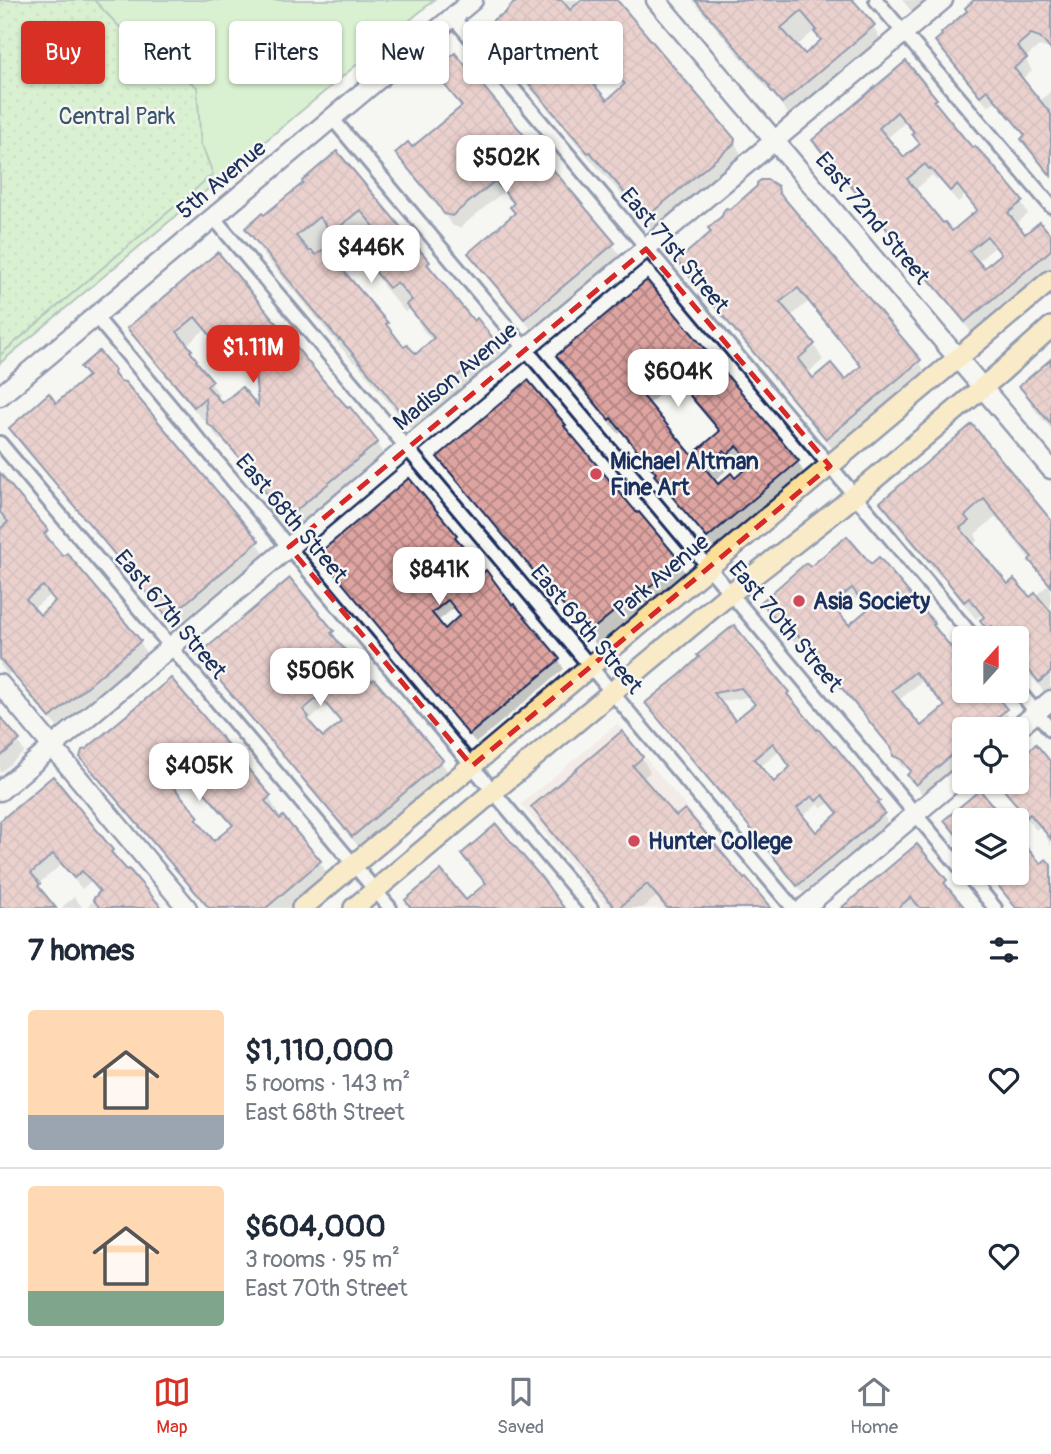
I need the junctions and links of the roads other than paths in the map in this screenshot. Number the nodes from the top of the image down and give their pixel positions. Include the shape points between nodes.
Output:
1 (473, 0) edge
2 (656, 0) edge
3 (876, 0) edge
4 (943, 0) edge
5 (453, 17) junction
6 (904, 33) junction
7 (332, 118) junction
8 (775, 141) junction
9 (1051, 206) edge
10 (214, 217) junction
11 (646, 249) junction
12 (1051, 280) edge
13 (95, 316) junction
14 (1051, 327) edge
15 (526, 348) junction
16 (958, 358) junction
17 (982, 387) junction
18 (0, 396) edge
19 (0, 443) edge
20 (407, 447) junction
21 (830, 466) junction
22 (1051, 469) edge
23 (855, 495) junction
24 (289, 547) junction
25 (709, 567) junction
26 (731, 593) junction
27 (964, 626) edge
28 (171, 647) junction
29 (591, 666) junction
30 (0, 684) edge
31 (612, 692) junction
32 (1051, 700) edge
33 (1029, 704) edge
34 (1036, 712) junction
35 (1029, 718) edge
36 (1051, 730) edge
37 (52, 747) junction
38 (472, 766) junction
39 (952, 783) edge
40 (0, 791) edge
41 (494, 792) junction
42 (916, 814) junction
43 (952, 857) edge
44 (354, 865) junction
45 (976, 885) edge
46 (375, 890) junction
47 (187, 908) edge
48 (302, 908) edge
49 (354, 908) edge
50 (390, 908) edge
51 (592, 908) edge
52 (793, 908) edge
53 (804, 908) edge
54 (995, 908) edge

1 - 5 main road, 5th Avenue
2 - 8 main road, East 72nd Street
3 - 6 street
4 - 6 main road, Madison Avenue
5 - 7 main road, 5th Avenue
5 - 11 street, East 71st Street
6 - 8 main road, Madison Avenue
6 - 9 street
7 - 10 main road, 5th Avenue
7 - 15 street, East 70th Street
8 - 11 main road, Madison Avenue
8 - 16 main road, East 72nd Street
10 - 13 main road, 5th Avenue
10 - 20 street, East 69th Street
11 - 15 main road, Madison Avenue
11 - 21 street, East 71st Street
12 - 16 main road, Park Avenue
13 - 18 main road, 5th Avenue
13 - 24 street, East 68th Street
14 - 17 main road
15 - 20 main road, Madison Avenue
15 - 25 street, East 70th Street
16 - 17 main road, East 72nd Street
16 - 21 main road, Park Avenue
17 - 22 main road, East 72nd Street
17 - 23 main road
19 - 28 street, East 67th Street
20 - 24 main road, Madison Avenue
20 - 29 street, East 69th Street
21 - 23 street, East 71st Street
21 - 25 main road, Park Avenue
23 - 26 main road
23 - 27 street, East 71st Street
24 - 28 main road, Madison Avenue
24 - 38 street, East 68th Street
25 - 26 street, East 70th Street
25 - 29 main road, Park Avenue
26 - 31 main road
26 - 42 street, East 70th Street
28 - 37 main road, Madison Avenue
28 - 44 street, East 67th Street
29 - 31 street, East 69th Street
29 - 38 main road, Park Avenue
30 - 37 main road
31 - 41 main road
31 - 52 street, East 69th Street
32 - 34 main road
33 - 34 street
34 - 35 main road
34 - 36 street
37 - 40 main road, Madison Avenue
37 - 47 main road
38 - 41 street, East 68th Street
38 - 44 main road, Park Avenue
39 - 42 main road
41 - 46 main road
41 - 51 street, East 68th Street
42 - 43 street, East 70th Street
42 - 53 main road
44 - 46 street, East 67th Street
44 - 48 main road, Park Avenue
45 - 54 street, East 70th Street
46 - 49 main road
46 - 50 street, East 67th Street

